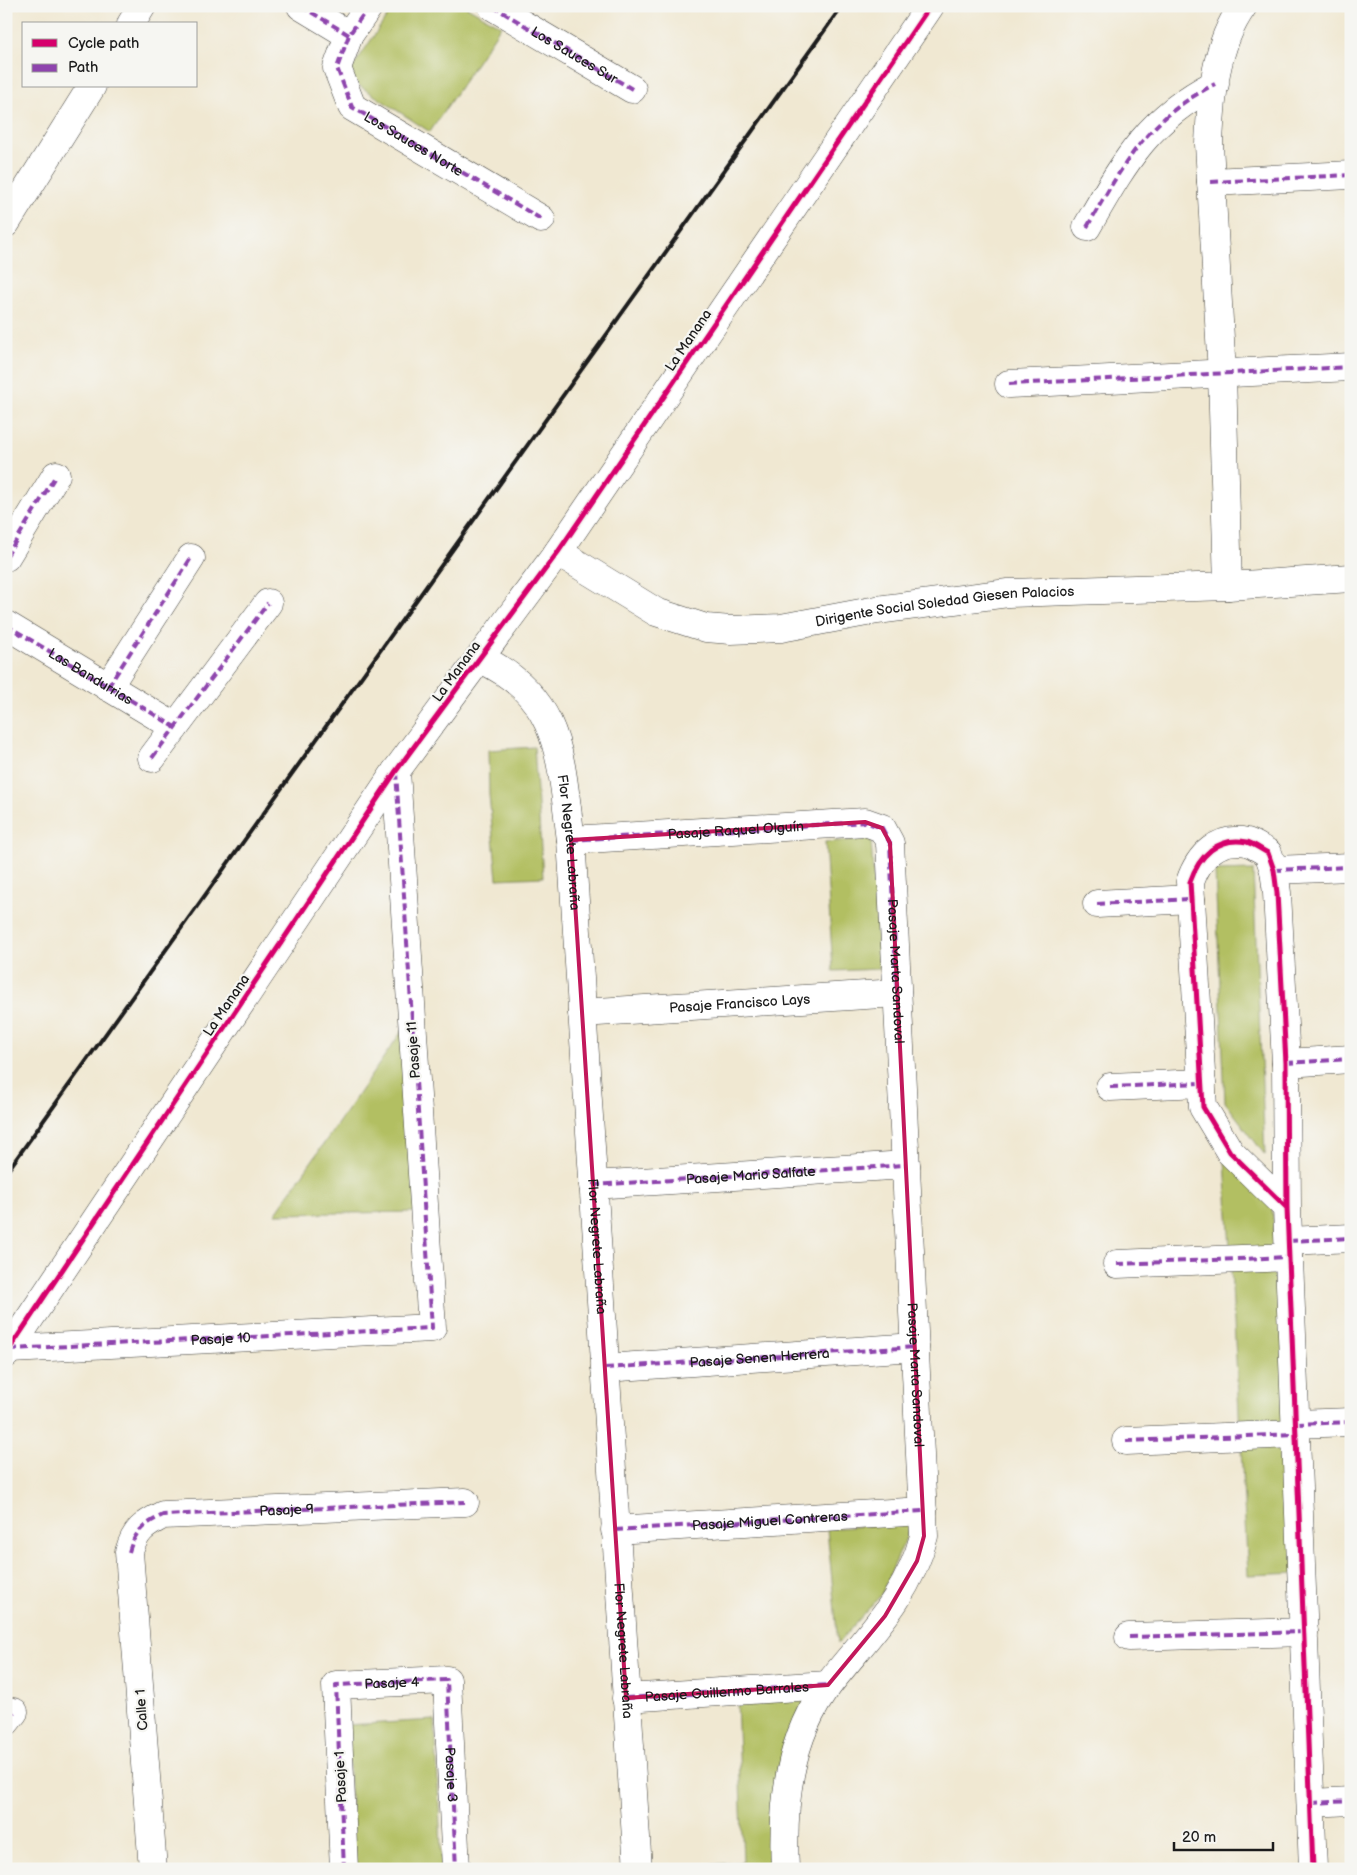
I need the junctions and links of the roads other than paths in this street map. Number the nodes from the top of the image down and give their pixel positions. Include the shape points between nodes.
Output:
1 (142, 6) edge
2 (301, 6) edge
3 (369, 6) edge
4 (492, 6) edge
5 (930, 6) edge
6 (1243, 6) edge
7 (132, 22) edge
8 (349, 36) junction
9 (1215, 84) junction
10 (91, 88) edge
11 (632, 89) dead end
12 (1351, 175) edge
13 (1211, 182) junction
14 (541, 219) dead end
15 (6, 223) edge
16 (1087, 227) dead end
17 (1351, 367) edge
18 (1222, 374) junction
19 (1009, 384) dead end
20 (56, 475) dead end
21 (558, 552) junction
22 (6, 557) edge
23 (191, 558) dead end
24 (1351, 578) edge
25 (1228, 586) junction
26 (268, 602) dead end
27 (6, 625) edge
28 (479, 658) junction
29 (108, 687) junction
30 (175, 727) junction
31 (152, 758) dead end
32 (396, 771) junction
33 (570, 840) junction
34 (890, 843) joint
35 (1351, 867) edge
36 (1274, 870) junction
37 (1191, 899) junction
38 (1097, 904) dead end
39 (897, 993) junction
40 (582, 1013) junction
41 (1351, 1059) edge
42 (1286, 1063) junction
43 (1202, 1083) junction
44 (1110, 1088) dead end
45 (906, 1165) junction
46 (593, 1185) junction
47 (1287, 1208) junction
48 (1351, 1238) edge
49 (1289, 1249) junction
50 (1117, 1264) dead end
51 (432, 1328) joint
52 (915, 1348) junction
53 (8, 1351) edge
54 (605, 1368) junction
55 (1351, 1422) edge
56 (1296, 1429) junction
57 (1126, 1441) dead end
58 (465, 1502) dead end
59 (923, 1511) junction
60 (616, 1530) junction
61 (129, 1552) joint
62 (1304, 1632) junction
63 (1129, 1637) dead end
64 (447, 1680) joint
65 (336, 1685) joint
66 (828, 1685) junction
67 (626, 1698) junction
68 (1351, 1801) edge
69 (1311, 1803) junction
70 (153, 1869) edge
71 (344, 1869) edge
72 (456, 1869) edge
73 (638, 1869) edge
74 (785, 1869) edge
75 (1313, 1869) edge

1 - 7 street
2 - 8 street
3 - 8 street
4 - 11 street, Los Sauces Sur
5 - 21 street, La Manana
6 - 9 street via 1224,44
8 - 14 street, Los Sauces Norte via 336,68 352,107
9 - 13 street via 1209,144
9 - 16 street via 1189,97 1146,135
10 - 15 street
12 - 13 street
13 - 18 street
17 - 18 street
18 - 19 street
18 - 25 street
20 - 22 street
21 - 25 street, Dirigente Social Soledad Giesen Palacios via 656,612 706,628 731,630 781,628 887,609 1008,593
21 - 28 street, La Manana
23 - 29 street
24 - 25 street, Dirigente Social Soledad Giesen Palacios
26 - 30 street
27 - 29 street, Las Bandurrias
28 - 32 street, La Manana
28 - 33 street, Flor Negrete Labraña via 498,667 530,693 550,726 560,761
29 - 30 street, Las Bandurrias
30 - 31 street
32 - 51 street, Pasaje 11
32 - 53 street, La Manana
33 - 34 street, Pasaje Raquel Olguín via 865,822 882,828
33 - 40 street, Flor Negrete Labraña
34 - 39 street, Pasaje Marta Sandoval
35 - 36 street
36 - 37 street via 1268,853 1248,842 1221,842 1195,866 1190,882
36 - 42 street
37 - 38 street
37 - 43 street
39 - 40 street, Pasaje Francisco Lays
39 - 45 street, Pasaje Marta Sandoval
40 - 46 street, Flor Negrete Labraña
41 - 42 street
42 - 47 street
43 - 44 street
43 - 47 street via 1204,1107 1230,1152
45 - 46 street, Pasaje Mario Salfate
45 - 52 street, Pasaje Marta Sandoval
46 - 54 street, Flor Negrete Labraña
47 - 49 street
48 - 49 street
49 - 50 street
49 - 56 street
51 - 53 street, Pasaje 10
52 - 54 street, Pasaje Senen Herrera
52 - 59 street, Pasaje Marta Sandoval
54 - 60 street, Flor Negrete Labraña
55 - 56 street
56 - 57 street
56 - 62 street
58 - 61 street, Pasaje 9 via 163,1515 146,1524 134,1536
59 - 60 street, Pasaje Miguel Contreras
59 - 66 street, Pasaje Marta Sandoval via 924,1536 904,1588
60 - 67 street, Flor Negrete Labraña
61 - 70 street, Calle 1
62 - 63 street
62 - 69 street
64 - 65 street, Pasaje 4
64 - 72 street, Pasaje 3
65 - 71 street, Pasaje 1
66 - 67 street, Pasaje Guillermo Barrales
66 - 74 street, Pasaje Marta Sandoval via 812,1710 788,1778
67 - 73 street, Flor Negrete Labraña
68 - 69 street
69 - 75 street

